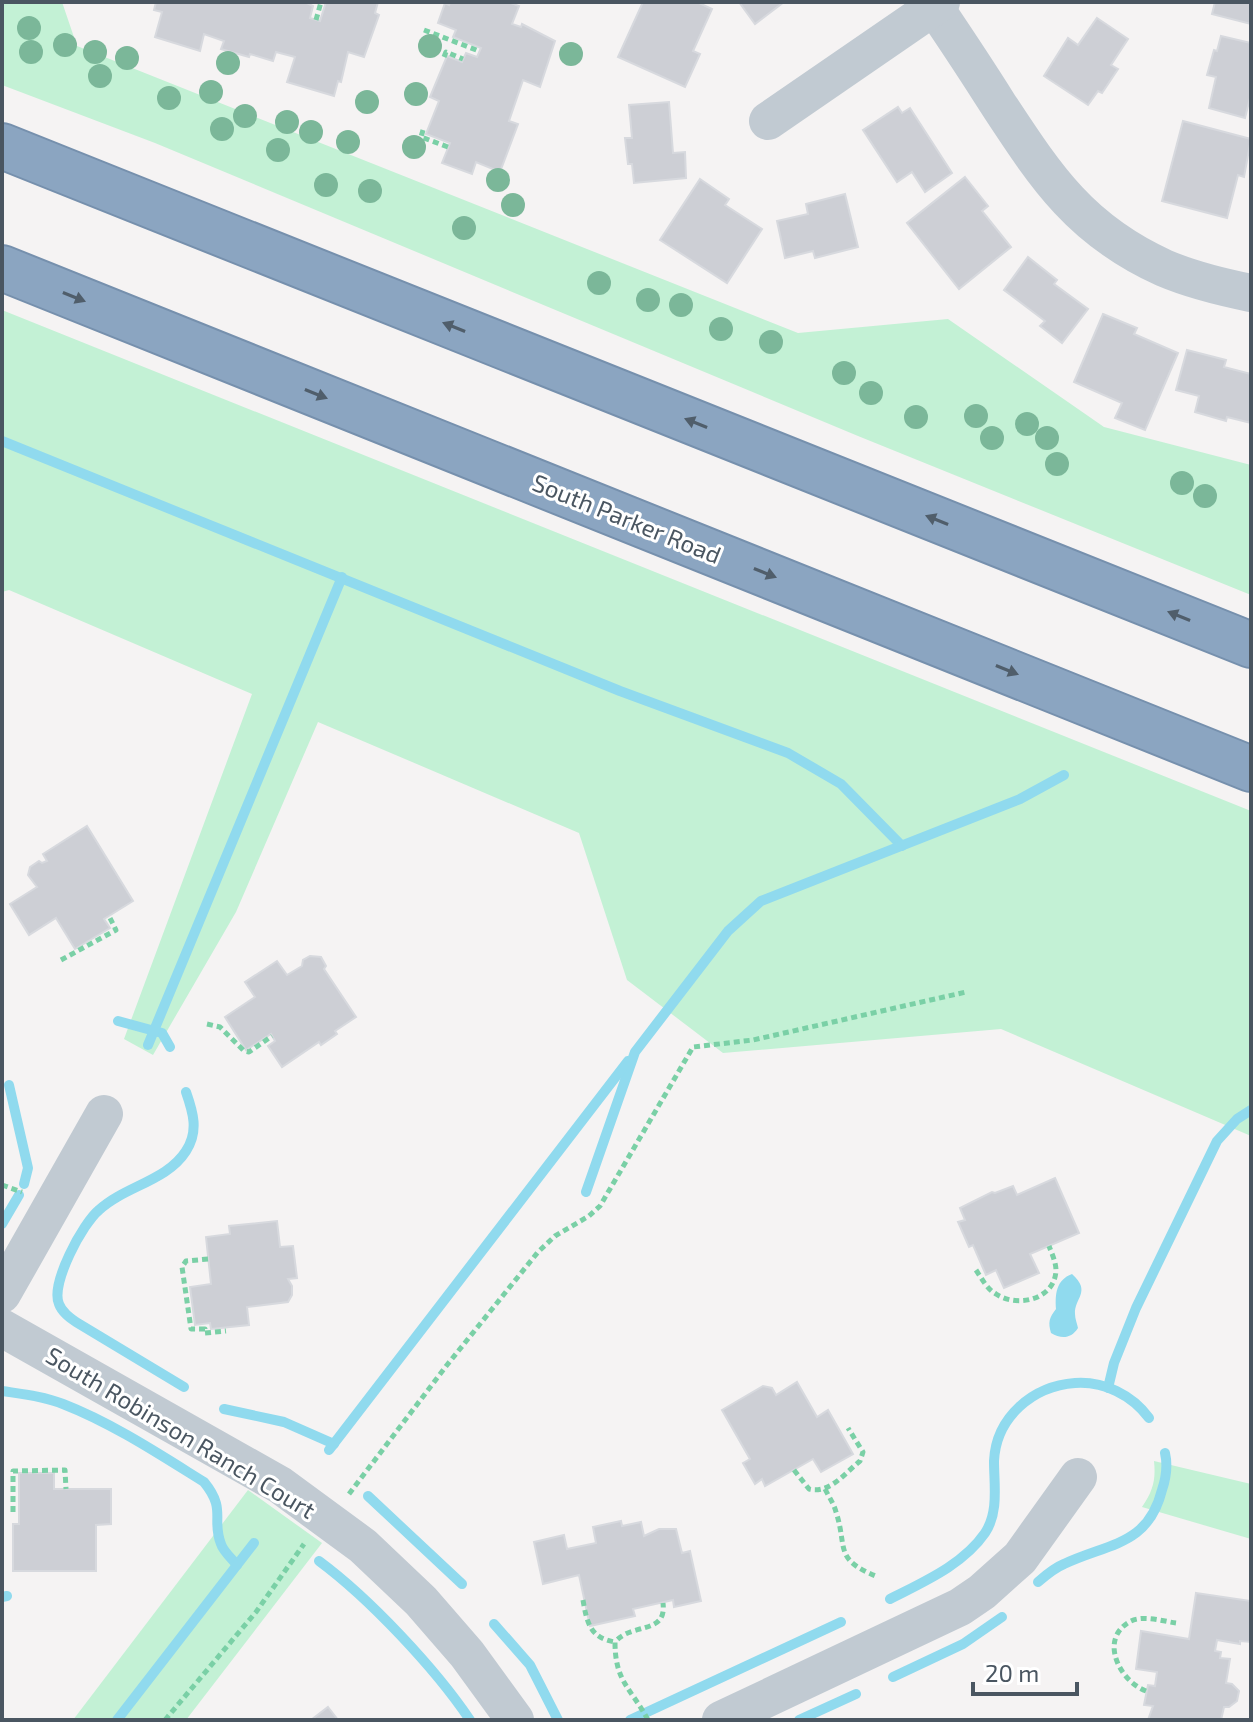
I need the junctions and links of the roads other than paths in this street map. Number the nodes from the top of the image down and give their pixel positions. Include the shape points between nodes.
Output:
1 (935, 4) edge
2 (768, 121) dead end
3 (2, 146) edge
4 (2, 268) edge
5 (1251, 293) edge
6 (1251, 645) edge
7 (1251, 769) edge
8 (104, 1114) dead end
9 (2, 1294) edge
10 (2, 1328) edge
11 (1078, 1477) dead end
12 (515, 1720) edge
13 (721, 1720) edge

1 - 2 street
1 - 5 street via 1048,179 1081,215 1162,267
6 -> 3 highway
4 -> 7 highway, South Parker Road
8 - 9 street
10 - 12 street, South Robinson Ranch Court via 280,1485 363,1546 421,1601
11 - 13 street via 1020,1558 960,1607

